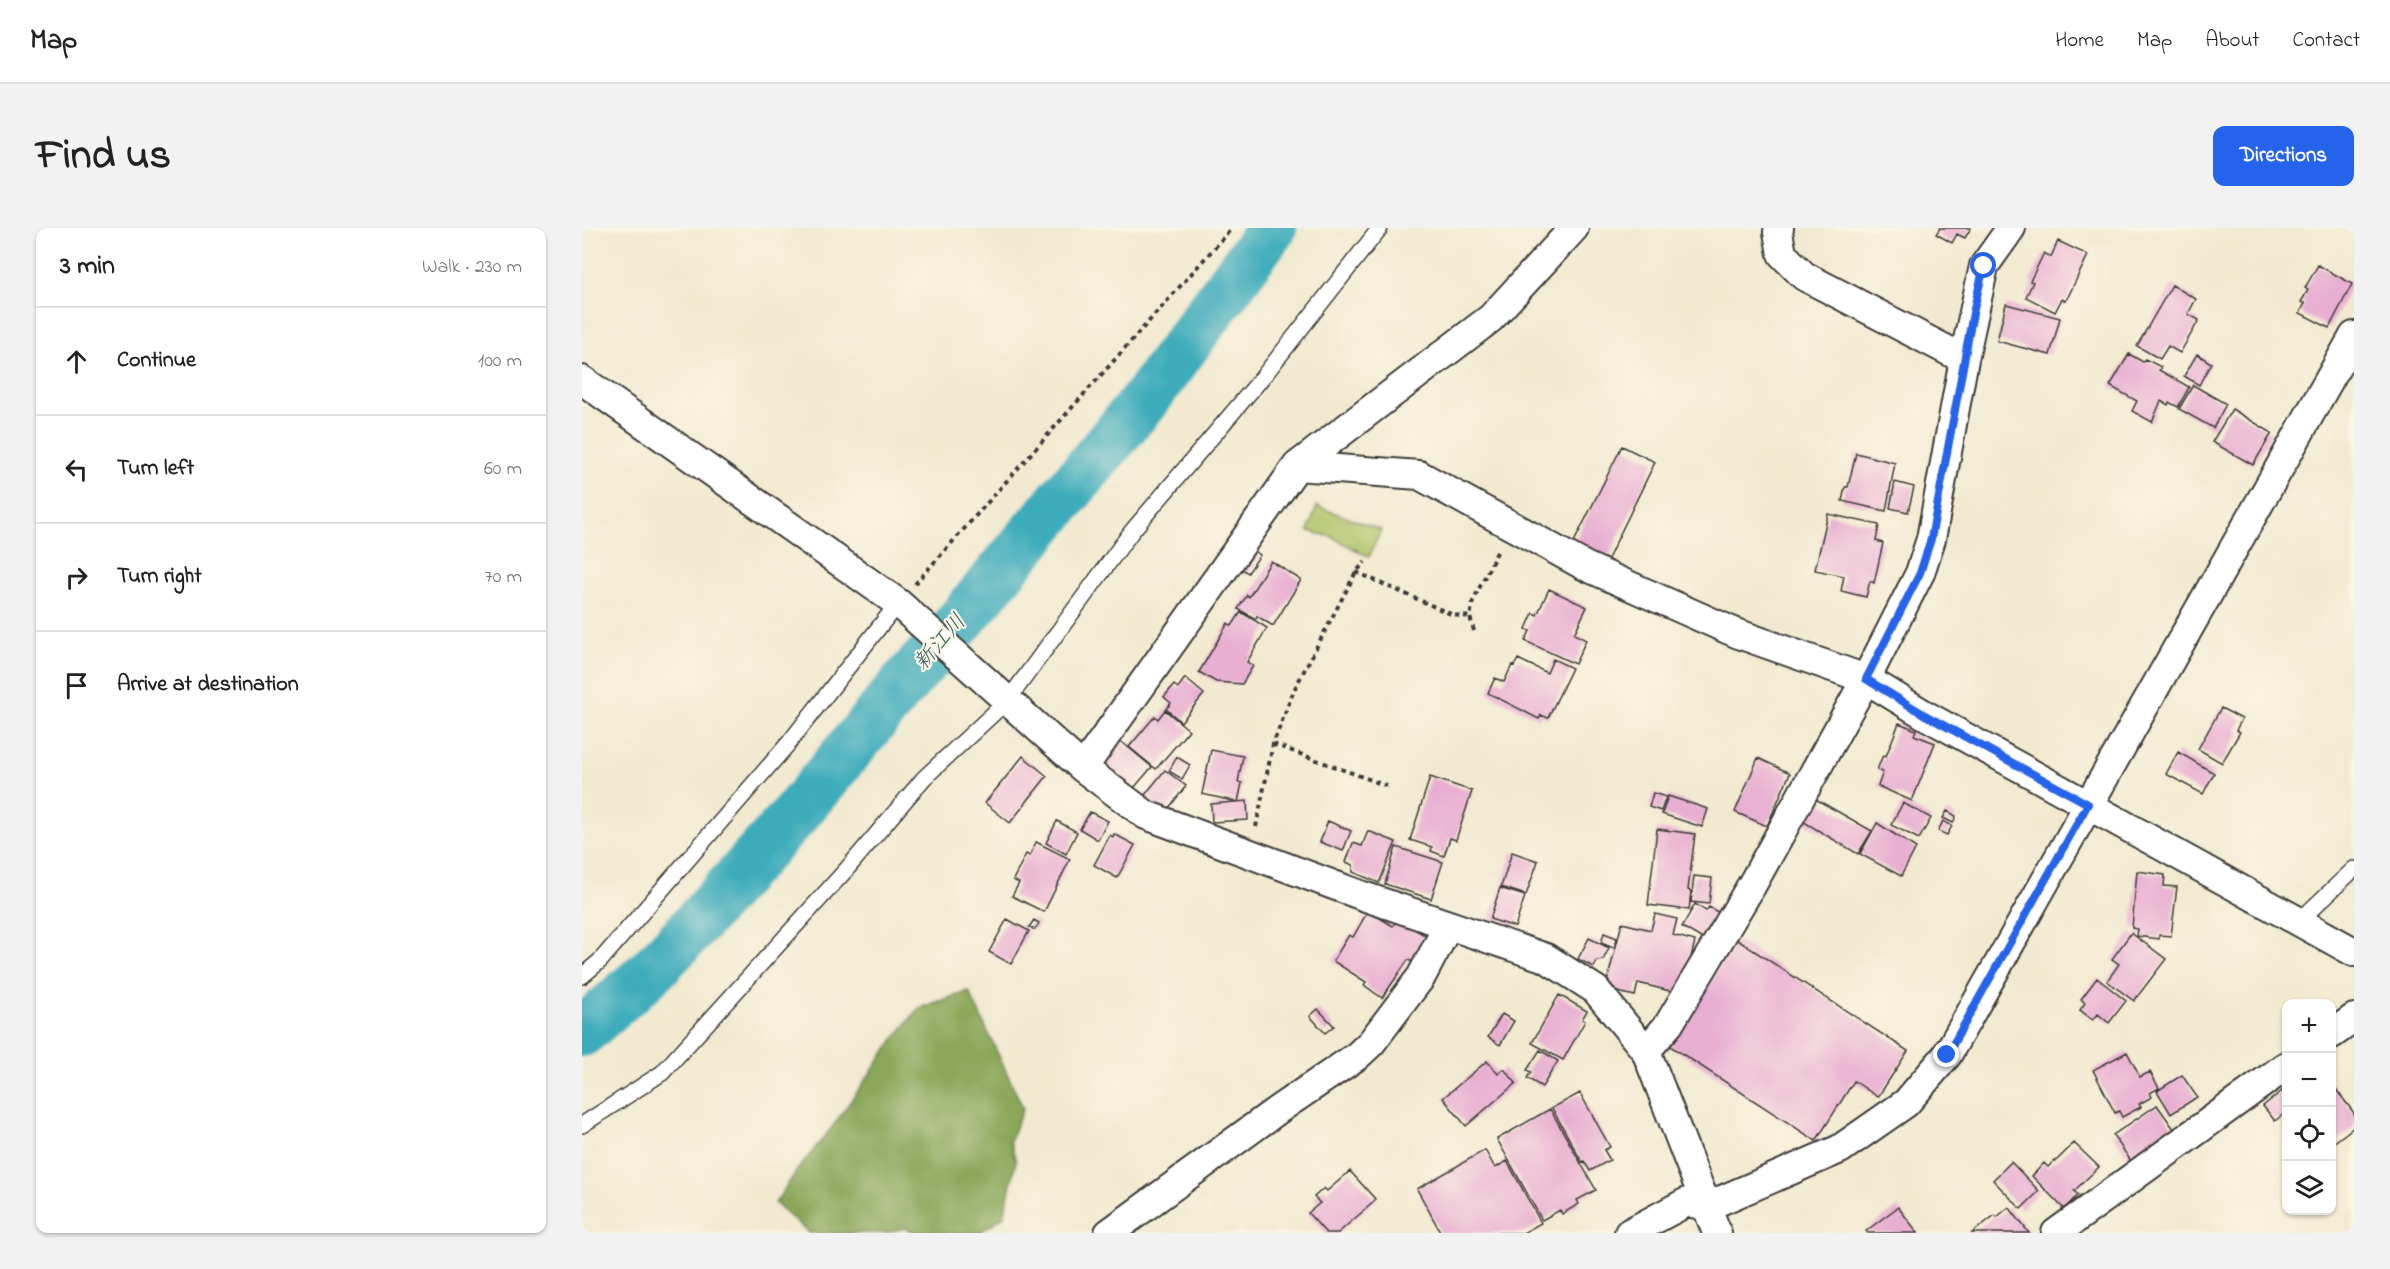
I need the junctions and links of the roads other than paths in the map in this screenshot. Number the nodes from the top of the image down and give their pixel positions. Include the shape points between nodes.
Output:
1 (1380, 228) edge
2 (1574, 228) edge
3 (1779, 228) edge
4 (2011, 228) edge
5 (2354, 336) edge
6 (1964, 359) junction
7 (582, 380) edge
8 (1297, 466) junction
9 (904, 608) junction
10 (1866, 679) junction
11 (1004, 697) junction
12 (1083, 768) junction
13 (2088, 804) junction
14 (2354, 869) edge
15 (2299, 921) junction
16 (1448, 926) junction
17 (2354, 952) edge
18 (582, 976) edge
19 (2354, 1018) edge
20 (2336, 1031) edge
21 (1646, 1051) junction
22 (2282, 1069) edge
23 (582, 1125) edge
24 (1708, 1206) junction
25 (1109, 1233) edge
26 (1629, 1233) edge
27 (1717, 1233) edge
28 (2056, 1233) edge

1 - 11 lane via 1263,378 1132,531
2 - 8 street via 1491,318
3 - 6 street via 1782,254 1804,276
4 - 6 street via 1984,266
5 - 13 street
6 - 10 street via 1931,539 1920,573
7 - 9 street
8 - 10 street via 1419,475 1585,566 1725,628
8 - 12 street
9 - 11 street
9 - 18 lane via 600,961
10 - 13 street
10 - 21 street via 1753,883 1669,1024
11 - 12 street
11 - 23 lane via 924,778 662,1073
12 - 16 street via 1146,815
13 - 15 street
13 - 24 street via 1947,1055 1906,1103 1839,1149
14 - 15 lane
15 - 17 street
16 - 21 street via 1546,958 1596,990
16 - 25 street via 1421,977 1357,1056
19 - 20 street
21 - 24 street
22 - 28 street
24 - 26 street via 1687,1202
24 - 27 street

